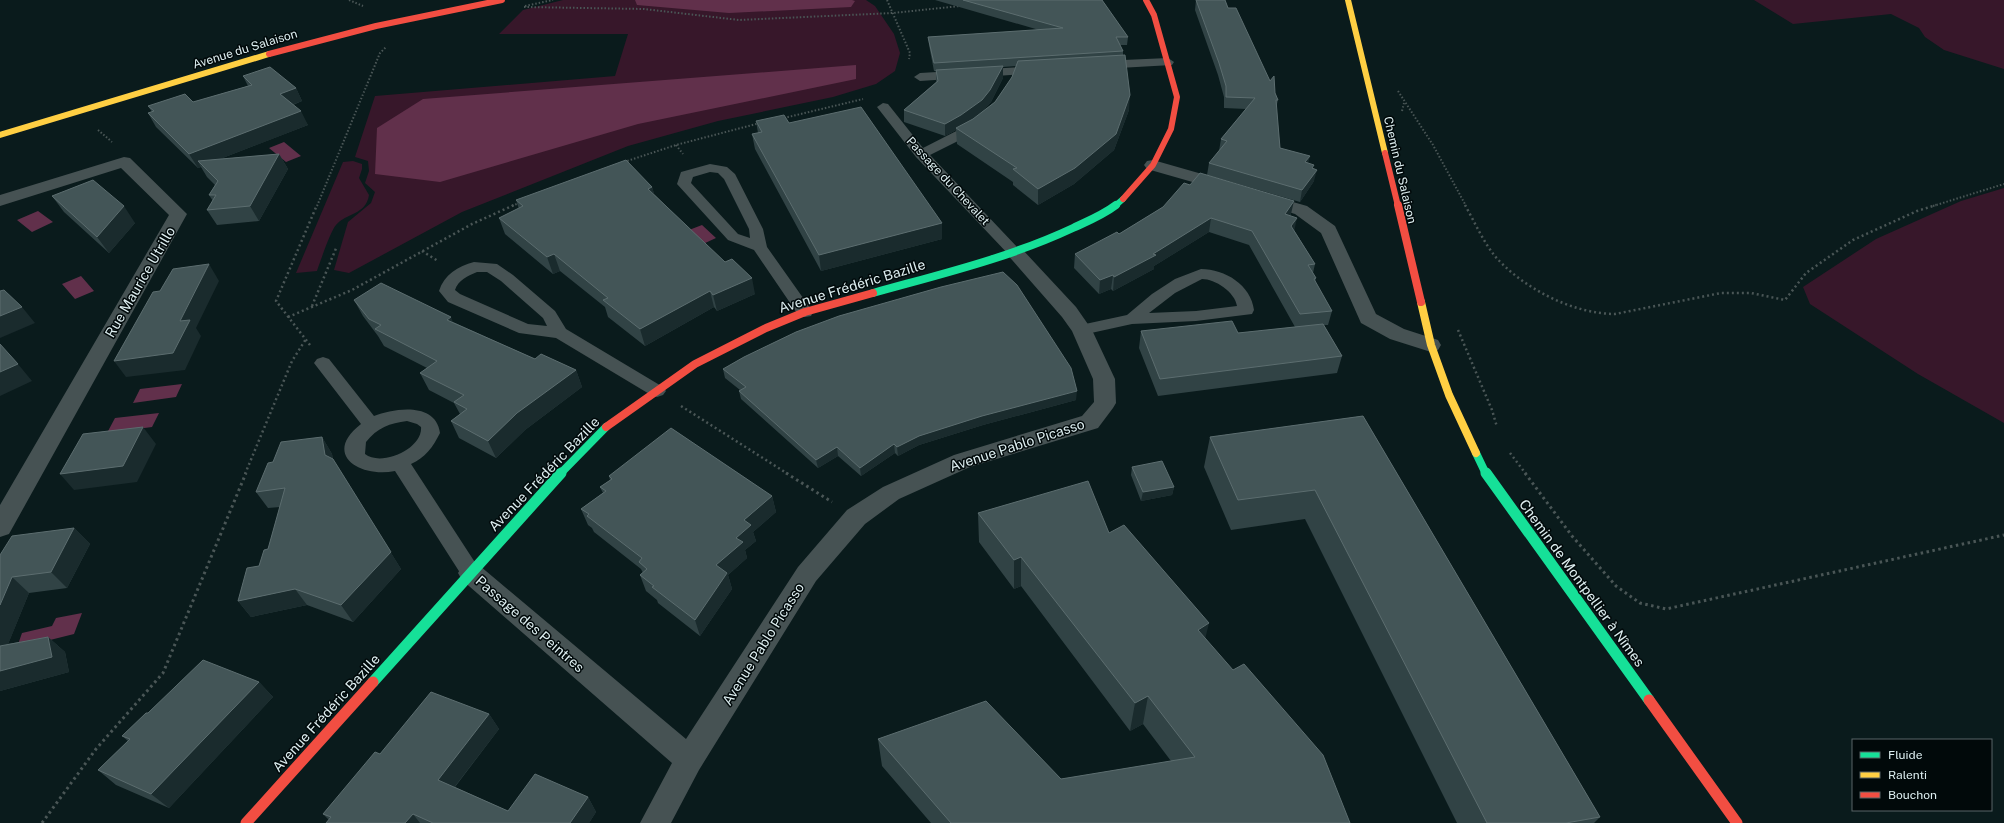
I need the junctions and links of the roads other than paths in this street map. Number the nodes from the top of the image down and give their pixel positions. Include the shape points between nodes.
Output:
1 (502, 0) edge
2 (1146, 0) edge
3 (1348, 0) edge
4 (1168, 62) junction
5 (1091, 66) edge
6 (1051, 69) edge
7 (920, 77) dead end
8 (882, 107) dead end
9 (989, 116) edge
10 (0, 135) edge
11 (921, 154) junction
12 (1153, 165) junction
13 (0, 200) edge
14 (759, 247) junction
15 (1015, 253) junction
16 (805, 312) junction
17 (1132, 319) junction
18 (1082, 330) junction
19 (560, 333) junction
20 (1430, 345) junction
21 (323, 363) dead end
22 (657, 391) junction
23 (371, 425) junction
24 (400, 463) junction
25 (0, 528) edge
26 (471, 573) junction
27 (689, 760) junction
28 (246, 823) edge
29 (655, 823) edge
30 (1737, 823) edge

1 - 10 street, Avenue du Salaison via 310,42
2 - 4 street, Avenue Frédéric Bazille via 1154,15
3 - 20 street, Chemin du Salaison
4 - 5 lane
4 - 12 street, Avenue Frédéric Bazille via 1177,97 1171,129
6 - 7 lane via 1011,78
8 - 11 lane, Passage du Chevalet
9 - 11 lane via 973,129
11 - 15 lane, Passage du Chevalet
12 - 15 street, Avenue Frédéric Bazille via 1120,202 1058,236
12 - 20 street via 1301,210 1329,230 1368,318 1397,334
13 - 25 street, Rue Maurice Utrillo via 124,162 178,214
14 - 14 lane via 756,229 730,177 722,170 710,168 686,175 684,184 734,237
14 - 16 lane
15 - 16 street, Avenue Frédéric Bazille
15 - 18 street, Avenue Pablo Picasso via 1069,312
16 - 22 street, Avenue Frédéric Bazille via 766,328 695,364
17 - 17 lane via 1196,316 1246,310 1245,299 1237,288 1210,274 1195,274 1156,299
17 - 18 lane
18 - 27 street, Avenue Pablo Picasso via 1104,379 1105,402 1090,422 962,461 891,493 856,517 807,574
19 - 19 lane via 549,315 491,267 474,267 458,274 449,284 447,291 454,298 525,329
19 - 22 lane
20 - 30 street, Chemin de Montpellier à Nîmes via 1449,394 1485,472
21 - 23 lane
22 - 26 street, Avenue Frédéric Bazille via 601,432 542,493
23 - 24 lane via 355,442 353,451 356,459 373,467
23 - 24 lane via 394,416 407,415 417,416 430,425 429,437 422,450
24 - 26 lane, Passage des Peintres
26 - 27 street, Passage des Peintres
26 - 28 street, Avenue Frédéric Bazille
27 - 29 street, Avenue Pablo Picasso

